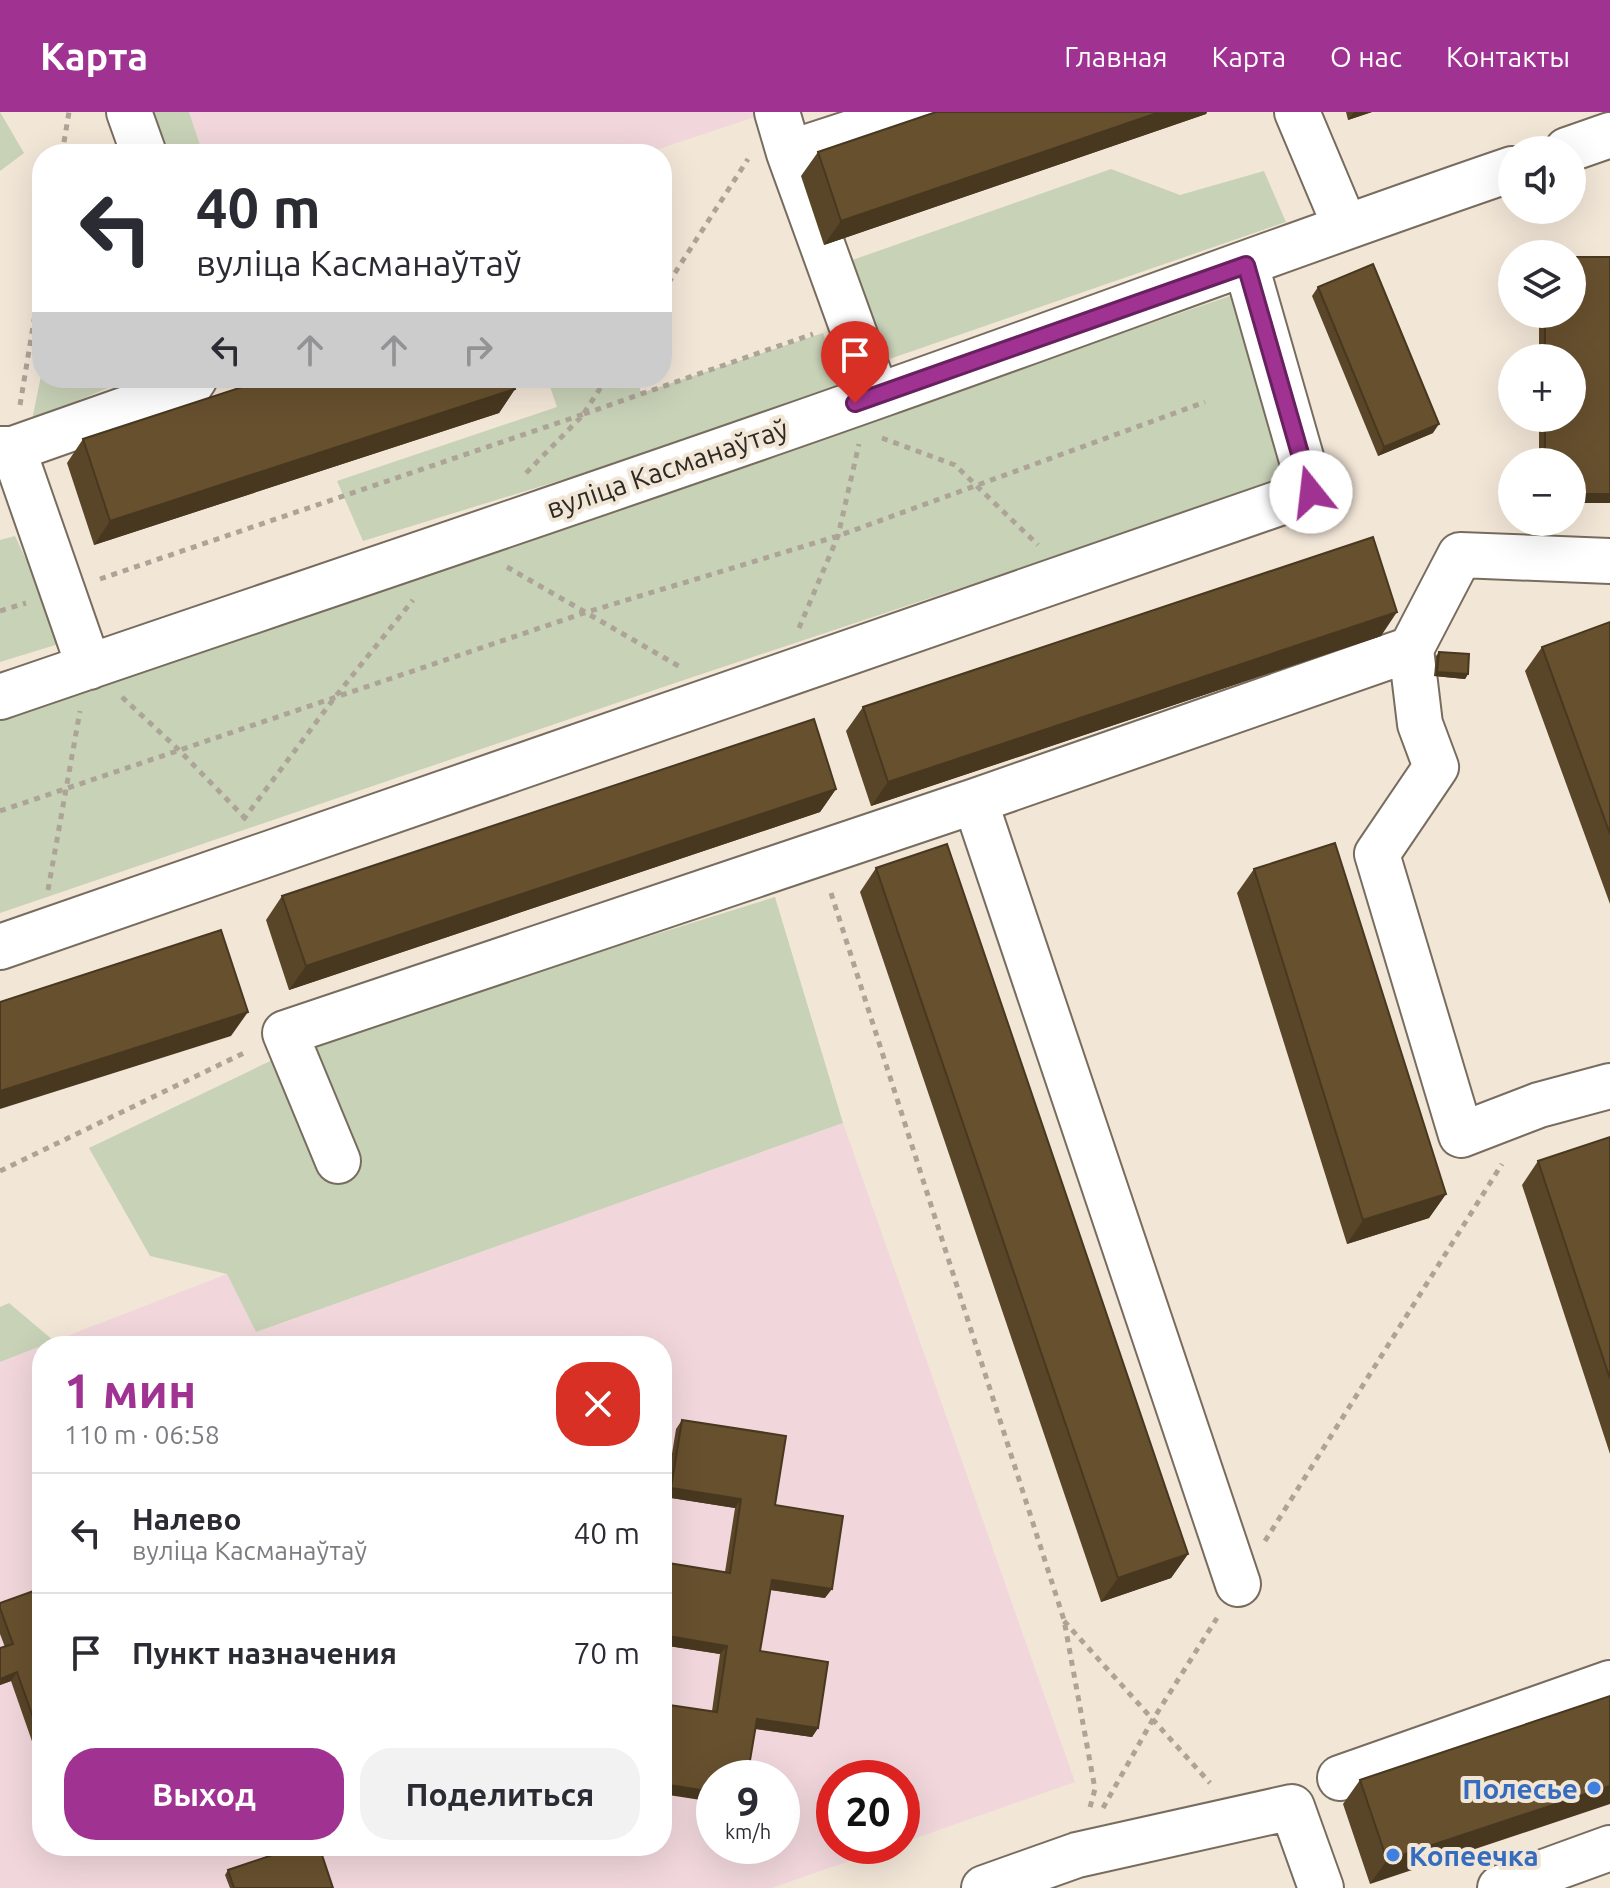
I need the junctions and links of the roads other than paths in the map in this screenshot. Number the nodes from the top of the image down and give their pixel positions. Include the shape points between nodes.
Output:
1 (129, 112) edge
2 (777, 112) edge
3 (915, 112) edge
4 (1297, 112) edge
5 (1610, 135) edge
6 (1586, 143) edge
7 (140, 144) edge
8 (768, 156) junction
9 (1498, 174) edge
10 (1345, 226) junction
11 (1246, 265) junction
12 (186, 388) edge
13 (864, 410) junction
14 (6, 449) edge
15 (1610, 561) edge
16 (1411, 649) junction
17 (89, 667) junction
18 (0, 697) edge
19 (975, 801) junction
20 (0, 947) edge
21 (1610, 1086) edge
22 (338, 1161) dead end
23 (1238, 1584) road end
24 (1610, 1683) edge
25 (1340, 1778) dead end
26 (1610, 1848) edge
27 (984, 1888) edge
28 (1321, 1888) edge
29 (1500, 1888) edge

1 - 7 street
2 - 8 street
3 - 8 street
4 - 10 street
5 - 6 street
8 - 13 street
9 - 10 street, вуліца Касманаўтаў
10 - 11 street, вуліца Касманаўтаў
11 - 13 street, вуліца Касманаўтаў
11 - 20 street via 1311,492
12 - 14 street
13 - 17 street, вуліца Касманаўтаў via 462,539
14 - 17 street
15 - 16 street via 1460,555
16 - 19 street
16 - 21 street via 1420,724 1436,767 1377,854 1461,1135 1539,1105
17 - 18 street, вуліца Касманаўтаў
19 - 22 street via 285,1033
19 - 23 street
24 - 25 street
26 - 29 street
27 - 28 street via 1077,1855 1292,1807

